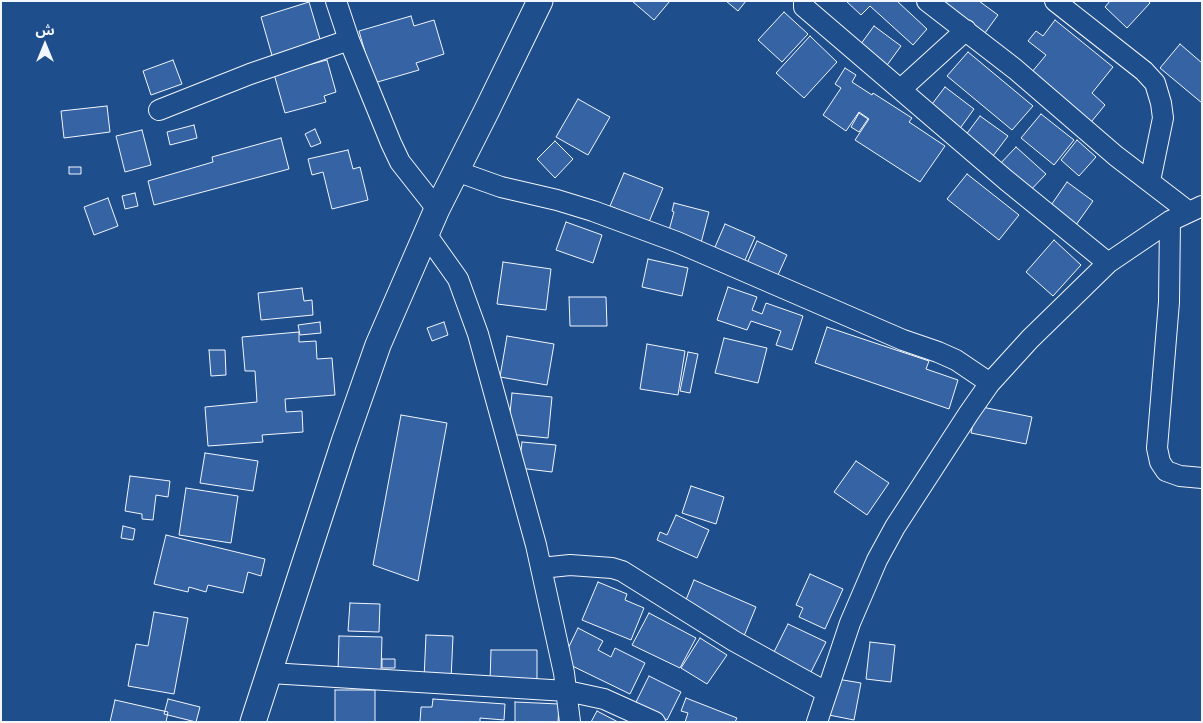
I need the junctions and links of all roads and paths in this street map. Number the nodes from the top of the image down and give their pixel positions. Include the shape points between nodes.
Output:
1 (336, 1) edge
2 (540, 1) edge
3 (804, 1) edge
4 (927, 1) edge
5 (1055, 1) edge
6 (966, 30) junction
7 (349, 40) junction
8 (902, 89) junction
9 (159, 110) dead end
10 (456, 172) junction
11 (1150, 181) junction
12 (437, 209) junction
13 (1195, 209) edge
14 (1170, 221) junction
15 (426, 234) junction
16 (1108, 264) junction
17 (990, 383) junction
18 (1202, 478) edge
19 (536, 545) junction
20 (570, 565) junction
21 (541, 568) junction
22 (546, 592) junction
23 (270, 673) junction
24 (567, 691) junction
25 (826, 692) junction
26 (252, 722) edge
27 (570, 722) edge
28 (655, 722) edge
29 (817, 722) edge

1 - 7 street
2 - 10 main road
3 - 8 street via 804,7
4 - 6 street
5 - 11 street via 1155,83 1163,118
6 - 8 street
6 - 11 street
7 - 9 street
7 - 12 street via 390,143 400,162
8 - 16 street
10 - 12 main road
10 - 17 street via 593,211 677,242 956,360
11 - 13 street
12 - 15 main road
13 - 14 street
14 - 16 street
14 - 18 street via 1169,302 1157,448 1166,471
15 - 19 street via 458,279 478,334
15 - 23 main road via 378,345
16 - 17 street via 1030,339
17 - 25 street via 886,543 861,594
19 - 20 street
19 - 21 street
20 - 21 street
20 - 22 street
20 - 25 street via 622,571 734,641
21 - 22 street
22 - 24 street
23 - 24 street
23 - 26 main road
24 - 27 street
24 - 28 street via 604,699
25 - 29 street

